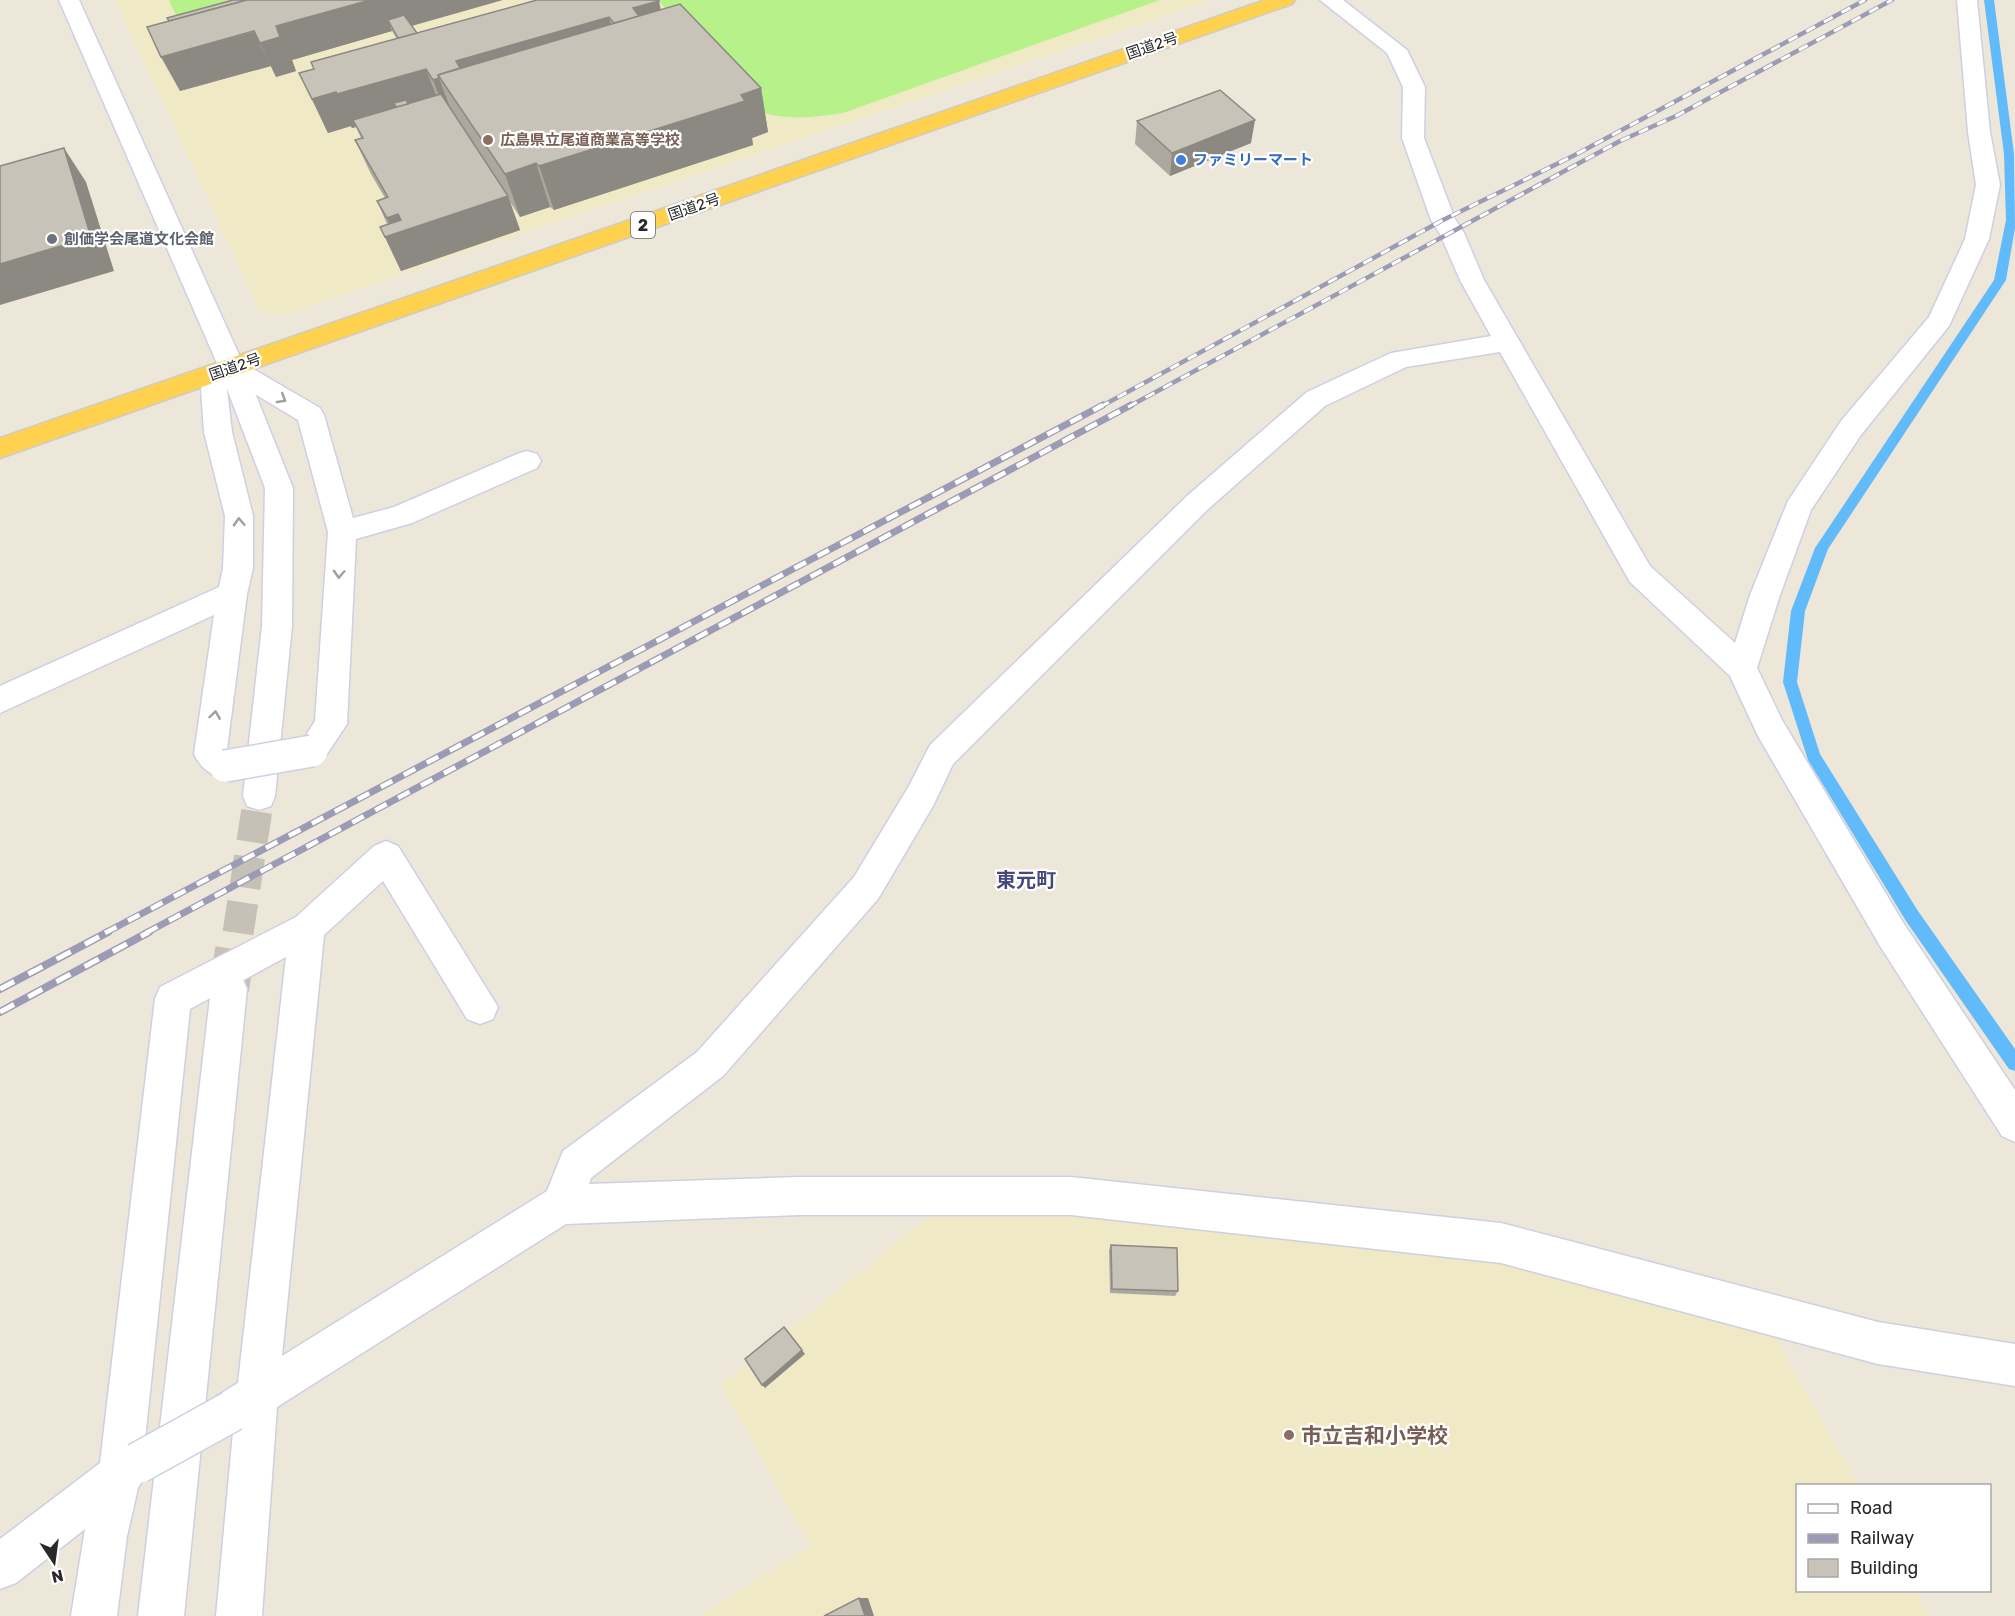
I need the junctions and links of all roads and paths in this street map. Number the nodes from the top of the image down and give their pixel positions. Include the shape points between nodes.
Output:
1 (69, 0) edge
2 (1285, 0) edge
3 (1330, 0) edge
4 (1967, 0) edge
5 (1508, 342) junction
6 (232, 368) junction
7 (0, 448) edge
8 (527, 460) dead end
9 (342, 532) junction
10 (232, 594) junction
11 (1742, 668) junction
12 (0, 700) edge
13 (259, 796) tunnel mouth
14 (308, 928) junction
15 (229, 989) tunnel mouth
16 (480, 1007) dead end
17 (2015, 1123) edge
18 (561, 1205) junction
19 (2015, 1365) edge
20 (245, 1404) junction
21 (129, 1468) junction
22 (0, 1567) edge
23 (94, 1616) edge
24 (161, 1616) edge
25 (239, 1616) edge

1 - 6 street
2 - 6 highway, 国道2号 / 2
3 - 5 street via 1396,50 1414,87 1413,138 1443,220
4 - 11 street via 1988,185 1977,239 1940,320 1851,428 1798,508
5 - 11 street via 1640,574
5 - 18 street via 1400,359 1316,399 1197,503 941,755 866,888 711,1064 577,1165
6 - 7 highway, 国道2号 / 2
6 -> 9 street via 310,415
10 -> 6 street via 238,568 239,516 218,432 214,388
6 - 13 street via 279,488 276,626
8 - 9 street via 402,516
9 -> 10 street, bridge via 331,724 312,751 225,766 210,754
10 - 12 street
11 - 17 street via 1769,727 1892,935
14 - 16 street via 386,856
14 - 20 street
14 - 21 street via 173,999
15 - 24 street
18 - 19 street via 799,1196 1071,1196 1339,1225 1501,1243 1878,1342
18 - 20 street
20 - 21 street, bridge
20 - 25 street
21 - 22 street
21 - 23 street via 105,1536

